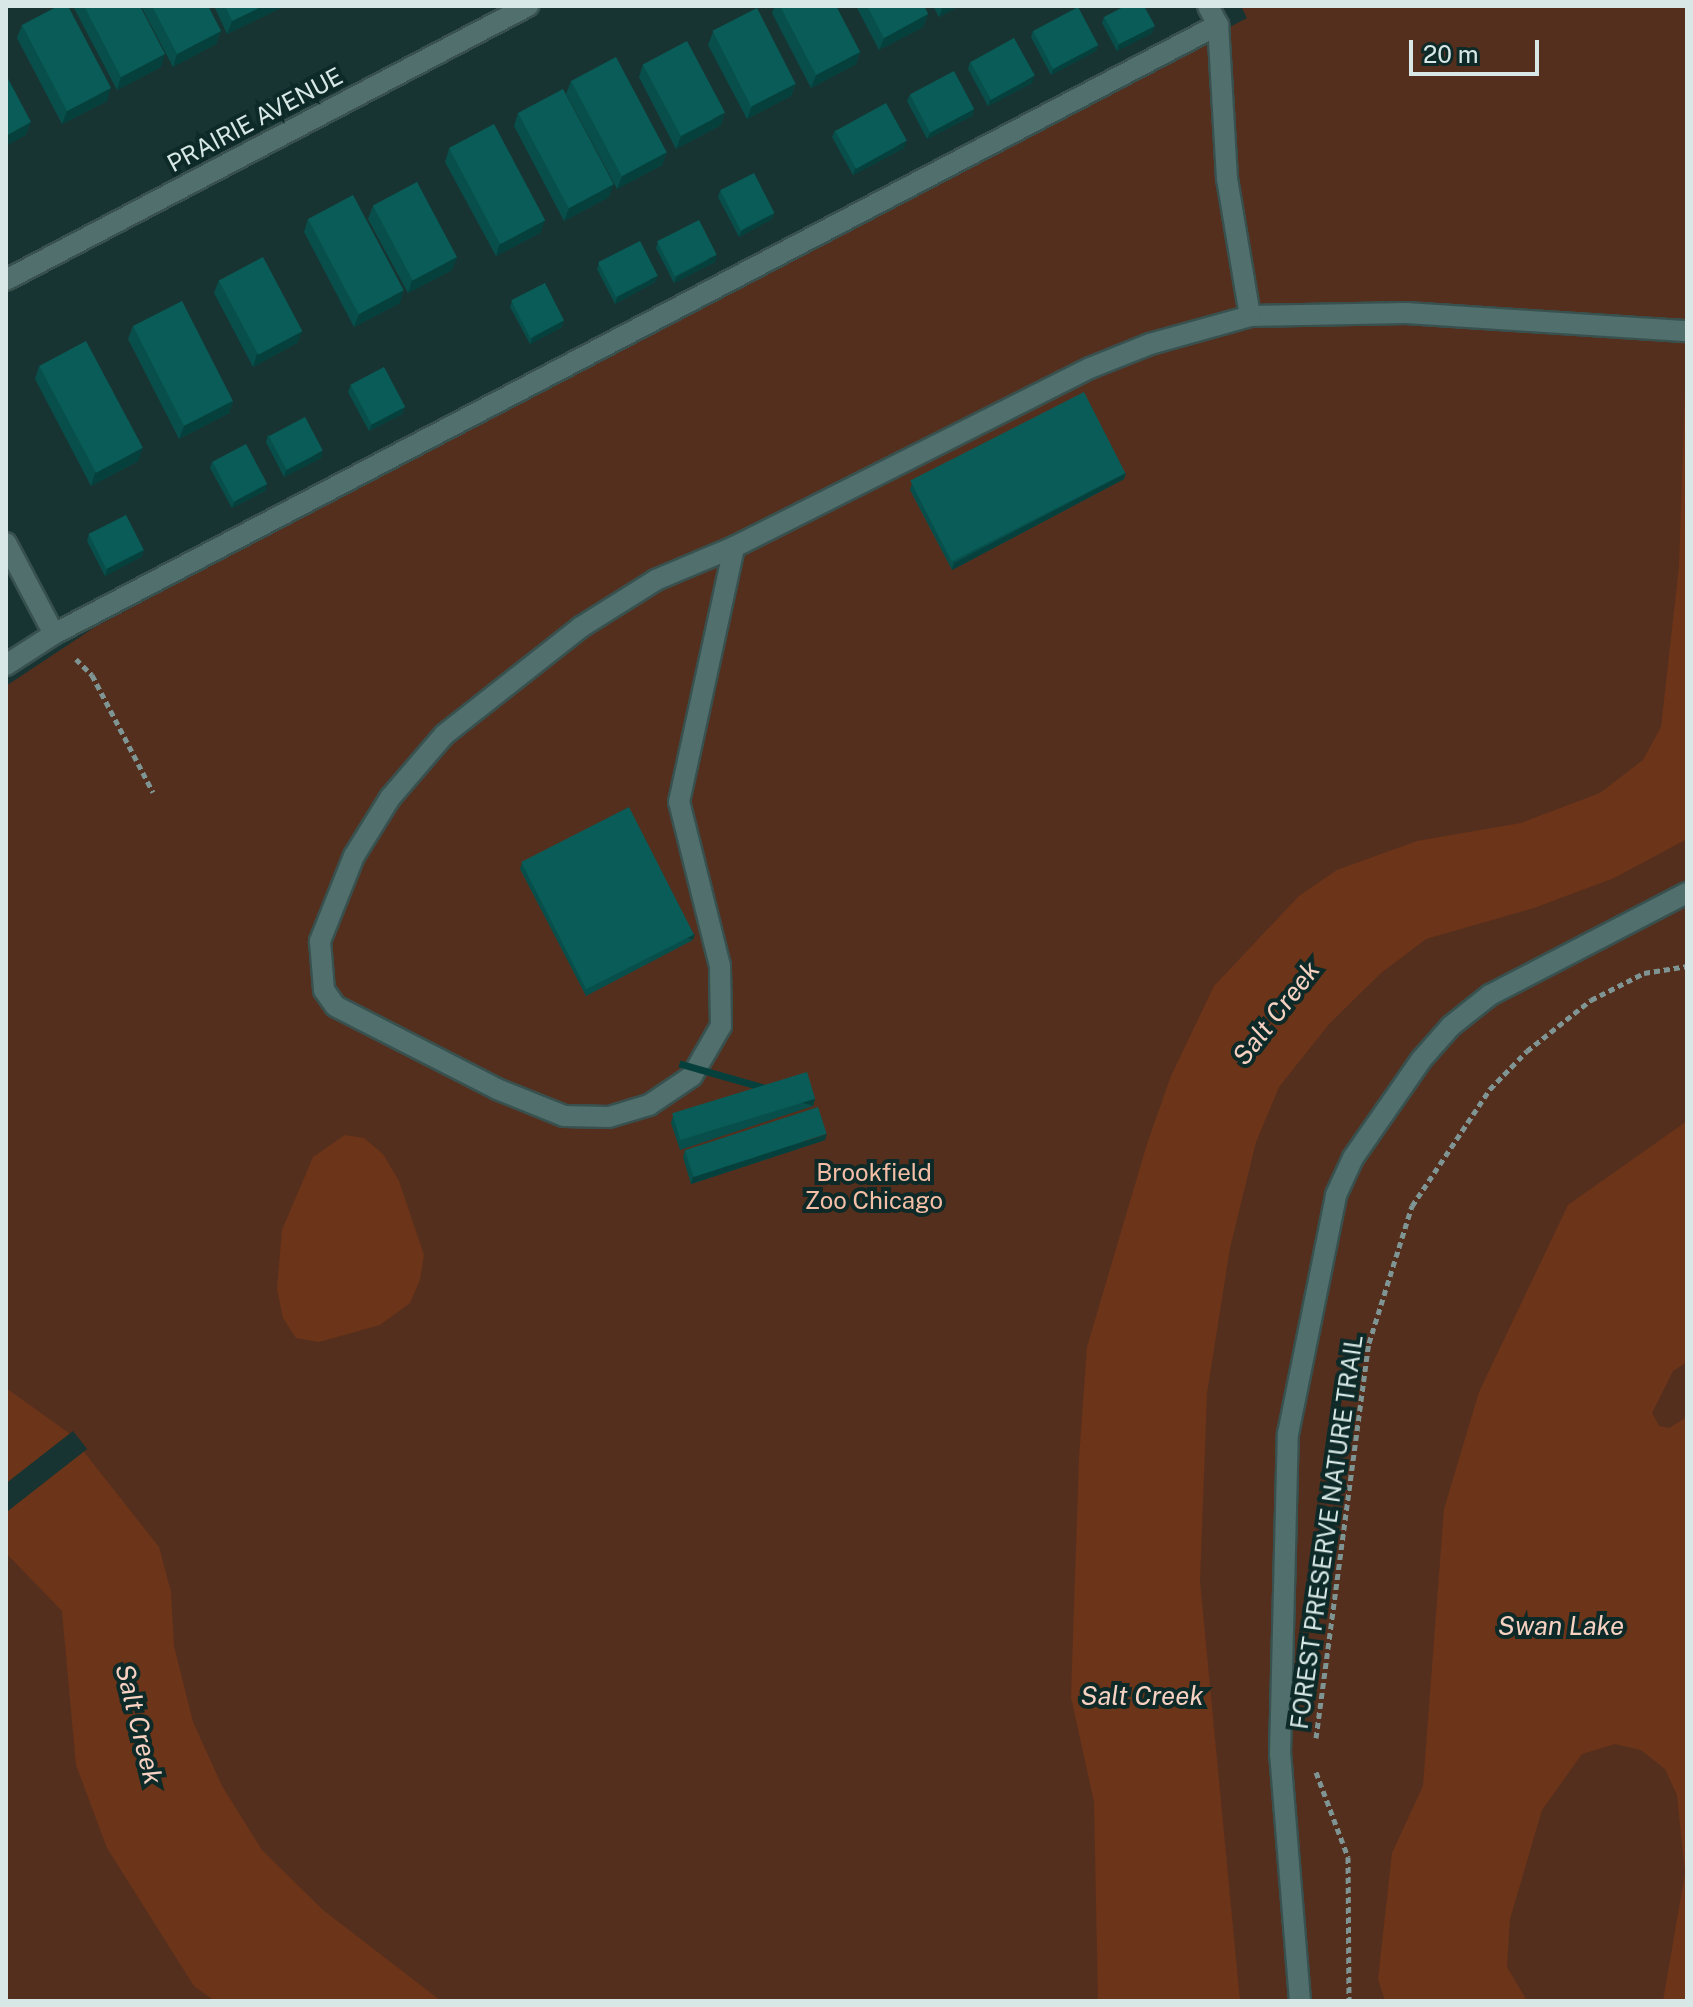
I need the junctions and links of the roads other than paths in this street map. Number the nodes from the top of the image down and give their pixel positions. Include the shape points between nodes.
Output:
1 (528, 6) edge
2 (1208, 6) edge
3 (1218, 25) junction
4 (6, 280) edge
5 (1250, 316) junction
6 (1687, 331) edge
7 (6, 543) edge
8 (734, 547) junction
9 (54, 634) junction
10 (6, 665) edge
11 (1687, 893) edge
12 (1300, 2001) edge

1 - 4 street, PRAIRIE AVENUE
2 - 3 street
3 - 5 street via 1227,179
3 - 9 street
5 - 6 street via 1406,313
5 - 8 street via 1150,344 1090,368
7 - 9 street
8 - 8 street via 679,802 720,966 721,1026 692,1076 649,1105 622,1113 564,1116 497,1089 335,1006 324,990 320,941 354,856 390,798 444,735 581,627 656,580
9 - 10 street
11 - 12 street via 1490,995 1451,1026 1353,1158 1336,1195 1288,1434 1280,1754

